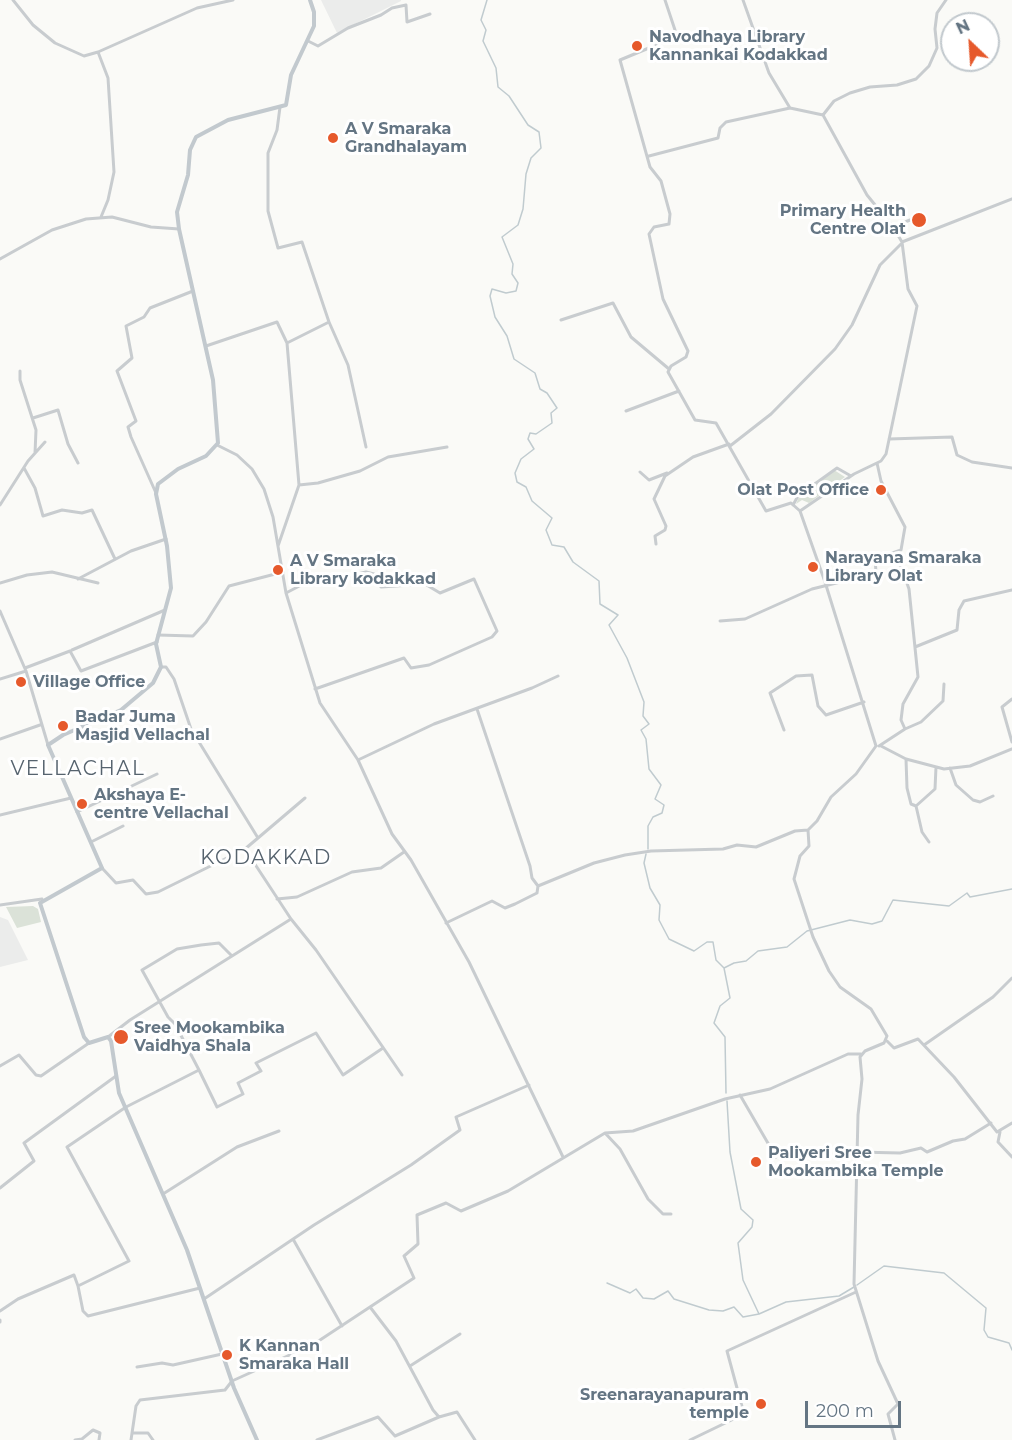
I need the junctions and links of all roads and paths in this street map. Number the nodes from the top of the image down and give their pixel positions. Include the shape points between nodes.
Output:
1 (13, 0) edge
2 (233, 0) edge
3 (310, 0) edge
4 (665, 0) edge
5 (743, 0) edge
6 (946, 0) edge
7 (430, 14) dead end
8 (306, 40) junction
9 (98, 52) junction
10 (280, 107) junction
11 (790, 108) junction
12 (823, 115) junction
13 (649, 156) junction
14 (1012, 199) edge
15 (101, 217) junction
16 (910, 219) dead end
17 (893, 227) junction
18 (179, 229) junction
19 (902, 243) junction
20 (0, 259) edge
21 (193, 291) junction
22 (561, 320) dead end
23 (330, 322) junction
24 (287, 343) junction
25 (207, 346) junction
26 (669, 369) junction
27 (20, 371) dead end
28 (679, 391) junction
29 (626, 411) dead end
30 (33, 418) junction
31 (889, 439) junction
32 (45, 442) dead end
33 (218, 445) junction
34 (730, 445) junction
35 (366, 447) dead end
36 (447, 447) dead end
37 (35, 453) junction
38 (78, 462) dead end
39 (876, 463) junction
40 (24, 468) junction
41 (1012, 468) edge
42 (640, 472) dead end
43 (669, 473) junction
44 (851, 476) junction
45 (299, 484) junction
46 (156, 494) junction
47 (0, 505) edge
48 (793, 505) junction
49 (800, 511) junction
50 (166, 539) junction
51 (656, 544) dead end
52 (278, 547) junction
53 (896, 552) junction
54 (115, 559) junction
55 (283, 572) junction
56 (77, 579) junction
57 (0, 583) edge
58 (98, 583) dead end
59 (826, 586) junction
60 (1012, 590) edge
61 (286, 593) junction
62 (167, 609) junction
63 (0, 611) edge
64 (720, 621) dead end
65 (158, 635) junction
66 (157, 642) junction
67 (915, 647) junction
68 (70, 651) junction
69 (161, 667) junction
70 (26, 670) junction
71 (558, 676) dead end
72 (0, 679) edge
73 (944, 684) dead end
74 (315, 689) junction
75 (1012, 699) edge
76 (864, 702) junction
77 (477, 709) junction
78 (40, 725) junction
79 (905, 729) junction
80 (784, 730) dead end
81 (0, 739) edge
82 (1012, 742) edge
83 (48, 745) junction
84 (878, 746) junction
85 (1012, 749) edge
86 (906, 759) junction
87 (358, 760) junction
88 (936, 767) junction
89 (950, 768) junction
90 (157, 774) dead end
91 (993, 796) dead end
92 (71, 798) junction
93 (305, 798) dead end
94 (916, 806) junction
95 (77, 812) junction
96 (0, 815) edge
97 (123, 826) dead end
98 (808, 830) junction
99 (258, 838) junction
100 (91, 842) junction
101 (929, 842) dead end
102 (245, 849) junction
103 (404, 852) junction
104 (102, 868) junction
105 (538, 886) junction
106 (42, 899) junction
107 (277, 899) junction
108 (0, 905) edge
109 (291, 920) junction
110 (446, 923) junction
111 (232, 956) junction
112 (1012, 978) edge
113 (159, 1002) junction
114 (108, 1037) junction
115 (887, 1041) junction
116 (89, 1043) junction
117 (924, 1046) junction
118 (383, 1048) junction
119 (861, 1054) junction
120 (0, 1066) edge
121 (199, 1070) junction
122 (402, 1075) dead end
123 (116, 1076) junction
124 (528, 1085) junction
125 (740, 1095) junction
126 (126, 1107) junction
127 (991, 1123) junction
128 (1012, 1123) edge
129 (279, 1131) dead end
130 (1000, 1132) junction
131 (605, 1133) junction
132 (857, 1152) junction
133 (776, 1157) dead end
134 (1012, 1157) edge
135 (562, 1158) junction
136 (0, 1188) edge
137 (163, 1194) junction
138 (671, 1214) dead end
139 (293, 1239) junction
140 (78, 1286) junction
141 (200, 1287) junction
142 (856, 1292) junction
143 (204, 1299) junction
144 (370, 1307) junction
145 (0, 1311) edge
146 (342, 1326) junction
147 (460, 1334) dead end
148 (222, 1354) junction
149 (410, 1366) junction
150 (137, 1367) dead end
151 (232, 1381) junction
152 (439, 1417) junction
153 (132, 1433) junction
154 (75, 1440) edge
155 (99, 1440) edge
156 (131, 1440) edge
157 (153, 1440) edge
158 (257, 1440) edge
159 (317, 1440) edge
160 (475, 1440) edge
161 (690, 1440) edge
162 (895, 1440) edge

1 - 9 street via 33,25 55,43 84,56
2 - 9 street via 197,8
3 - 8 main road via 314,27
4 - 13 street via 675,30 673,38 620,60
5 - 11 street via 769,73
6 - 12 street via 937,14 937,48 929,66 916,79 850,93 834,101
7 - 8 street via 407,21 406,5 348,28 318,46
8 - 10 main road via 291,75 286,105
9 - 15 street via 108,78 114,172
10 - 18 main road via 228,120 196,137 177,212
10 - 23 street via 268,153 268,212 278,248 302,242
11 - 12 street
11 - 13 street via 726,122 718,138
12 - 17 street via 867,195
13 - 26 street via 650,167 661,181 670,218 669,224 654,227 649,234 658,284 688,354
14 - 19 street
15 - 18 street
15 - 20 street via 54,229
16 - 17 street
17 - 19 street
18 - 21 main road
19 - 31 street via 908,289 917,306
19 - 34 street via 880,265 852,325 835,349 771,414
21 - 25 main road
21 - 46 street via 150,308 144,317 126,326 132,358 117,371 136,421 128,427 130,436
22 - 26 street via 613,303 631,337
23 - 24 street
23 - 35 street via 348,365
24 - 25 street via 277,322
24 - 45 street
25 - 33 main road via 218,411
26 - 28 street
27 - 30 street
28 - 29 street
28 - 34 street via 695,420 714,422
30 - 37 street
30 - 38 street via 58,410
31 - 39 street via 886,454
31 - 41 street via 952,437 957,455 972,462
32 - 37 street
33 - 46 main road via 206,456 166,476 158,483
33 - 52 street via 252,469 264,489
34 - 43 street via 693,457
34 - 48 street via 766,511
36 - 45 street via 388,457 360,471
37 - 40 street
39 - 44 street
39 - 53 street via 905,527 901,550
40 - 47 street
40 - 54 street via 43,516 62,510 92,510
42 - 43 street via 650,480
43 - 51 street via 654,499 666,526 655,536
44 - 48 street via 837,468 798,496
44 - 49 street
45 - 52 street
46 - 50 main road
48 - 49 street
49 - 59 street
50 - 54 street
50 - 62 main road via 171,570
52 - 55 street
53 - 59 street via 875,559 873,574
53 - 67 street via 909,589
54 - 56 street
55 - 61 street
55 - 65 street via 229,586 193,636
56 - 57 street via 44,572
56 - 58 street
59 - 64 street via 745,619
59 - 76 street
60 - 67 street via 964,601 957,630
61 - 74 street
61 - 74 street via 307,582 315,585 366,572 374,574 381,587 425,584 440,593 474,579 497,631 492,637 429,665 411,668 404,658
62 - 65 main road
62 - 68 street
63 - 70 street
65 - 66 main road
66 - 68 street via 81,671
66 - 69 main road
67 - 79 street via 918,677 903,704 901,720
68 - 70 street
69 - 83 main road via 153,683 121,710
69 - 99 street via 166,667 174,679 191,729
70 - 72 street
70 - 78 street
71 - 77 street
73 - 79 street via 943,701 921,722
74 - 87 street
75 - 82 street via 1002,707
76 - 80 street via 825,715 818,706 812,675 796,676 770,693
76 - 84 street
77 - 87 street
77 - 105 street via 532,878
78 - 81 street
78 - 83 street
79 - 84 street
83 - 92 main road
84 - 86 street
84 - 98 street via 831,797
85 - 89 street via 970,766
86 - 88 street
86 - 94 street via 907,788 911,804
87 - 103 street via 383,818
88 - 89 street
88 - 94 street via 935,789
89 - 91 street via 956,785 973,800 980,802
90 - 95 street
92 - 95 main road
92 - 96 street
93 - 99 street
94 - 101 street via 922,832
95 - 100 main road
97 - 100 street
98 - 105 street via 795,831 756,847 647,852 606,860
98 - 115 street via 809,846 800,856 794,879 810,928 834,980 871,1009
99 - 102 street
100 - 104 main road
102 - 104 street via 158,892 146,894 133,880 116,883
102 - 107 street
103 - 107 street via 381,868 352,872 297,897
103 - 110 street
104 - 106 main road
105 - 110 street via 537,893 515,904 505,908 492,901
106 - 108 street
106 - 116 main road via 44,917
107 - 109 street
109 - 111 street
109 - 118 street
110 - 124 street
111 - 113 street
111 - 113 street via 219,943 201,945 177,949 142,970
112 - 117 street via 993,997
113 - 114 street
113 - 121 street
114 - 116 main road
114 - 123 main road
115 - 117 street via 894,1048 918,1039
115 - 119 street
116 - 120 street via 41,1076 19,1055
117 - 127 street
118 - 121 street via 343,1075 316,1034 256,1063 261,1071 238,1083 243,1094 217,1107
118 - 122 street
119 - 125 street via 848,1054 770,1089
119 - 132 street
121 - 126 street
123 - 126 main road
123 - 136 street via 24,1143 34,1161
124 - 135 street
124 - 139 street via 456,1117 460,1130
125 - 131 street via 633,1131
125 - 133 street
126 - 137 main road
126 - 140 street via 67,1147 129,1261
127 - 130 street
127 - 132 street via 965,1139 927,1152 921,1148 900,1153
128 - 130 street
129 - 137 street via 237,1147
130 - 134 street via 998,1142
131 - 135 street
131 - 138 street via 620,1149 648,1199 663,1214
132 - 142 street
135 - 144 street via 508,1191 461,1211 446,1203 417,1215 418,1244 404,1256 414,1278
137 - 141 main road
139 - 143 street
139 - 146 street
140 - 141 street via 83,1311 88,1316
140 - 145 street via 74,1275 32,1292
141 - 143 main road
142 - 161 street via 727,1351 744,1414
142 - 162 street via 878,1361 898,1404 888,1414
143 - 148 main road
144 - 146 street
144 - 149 street
146 - 151 street via 314,1344
147 - 149 street
148 - 150 street via 174,1365
148 - 151 main road
149 - 152 street
151 - 153 street via 225,1390 140,1400
151 - 158 main road
152 - 159 street via 395,1436 378,1417
152 - 160 street via 457,1412
153 - 156 street
153 - 157 street via 148,1433
154 - 155 street via 93,1430 100,1433

